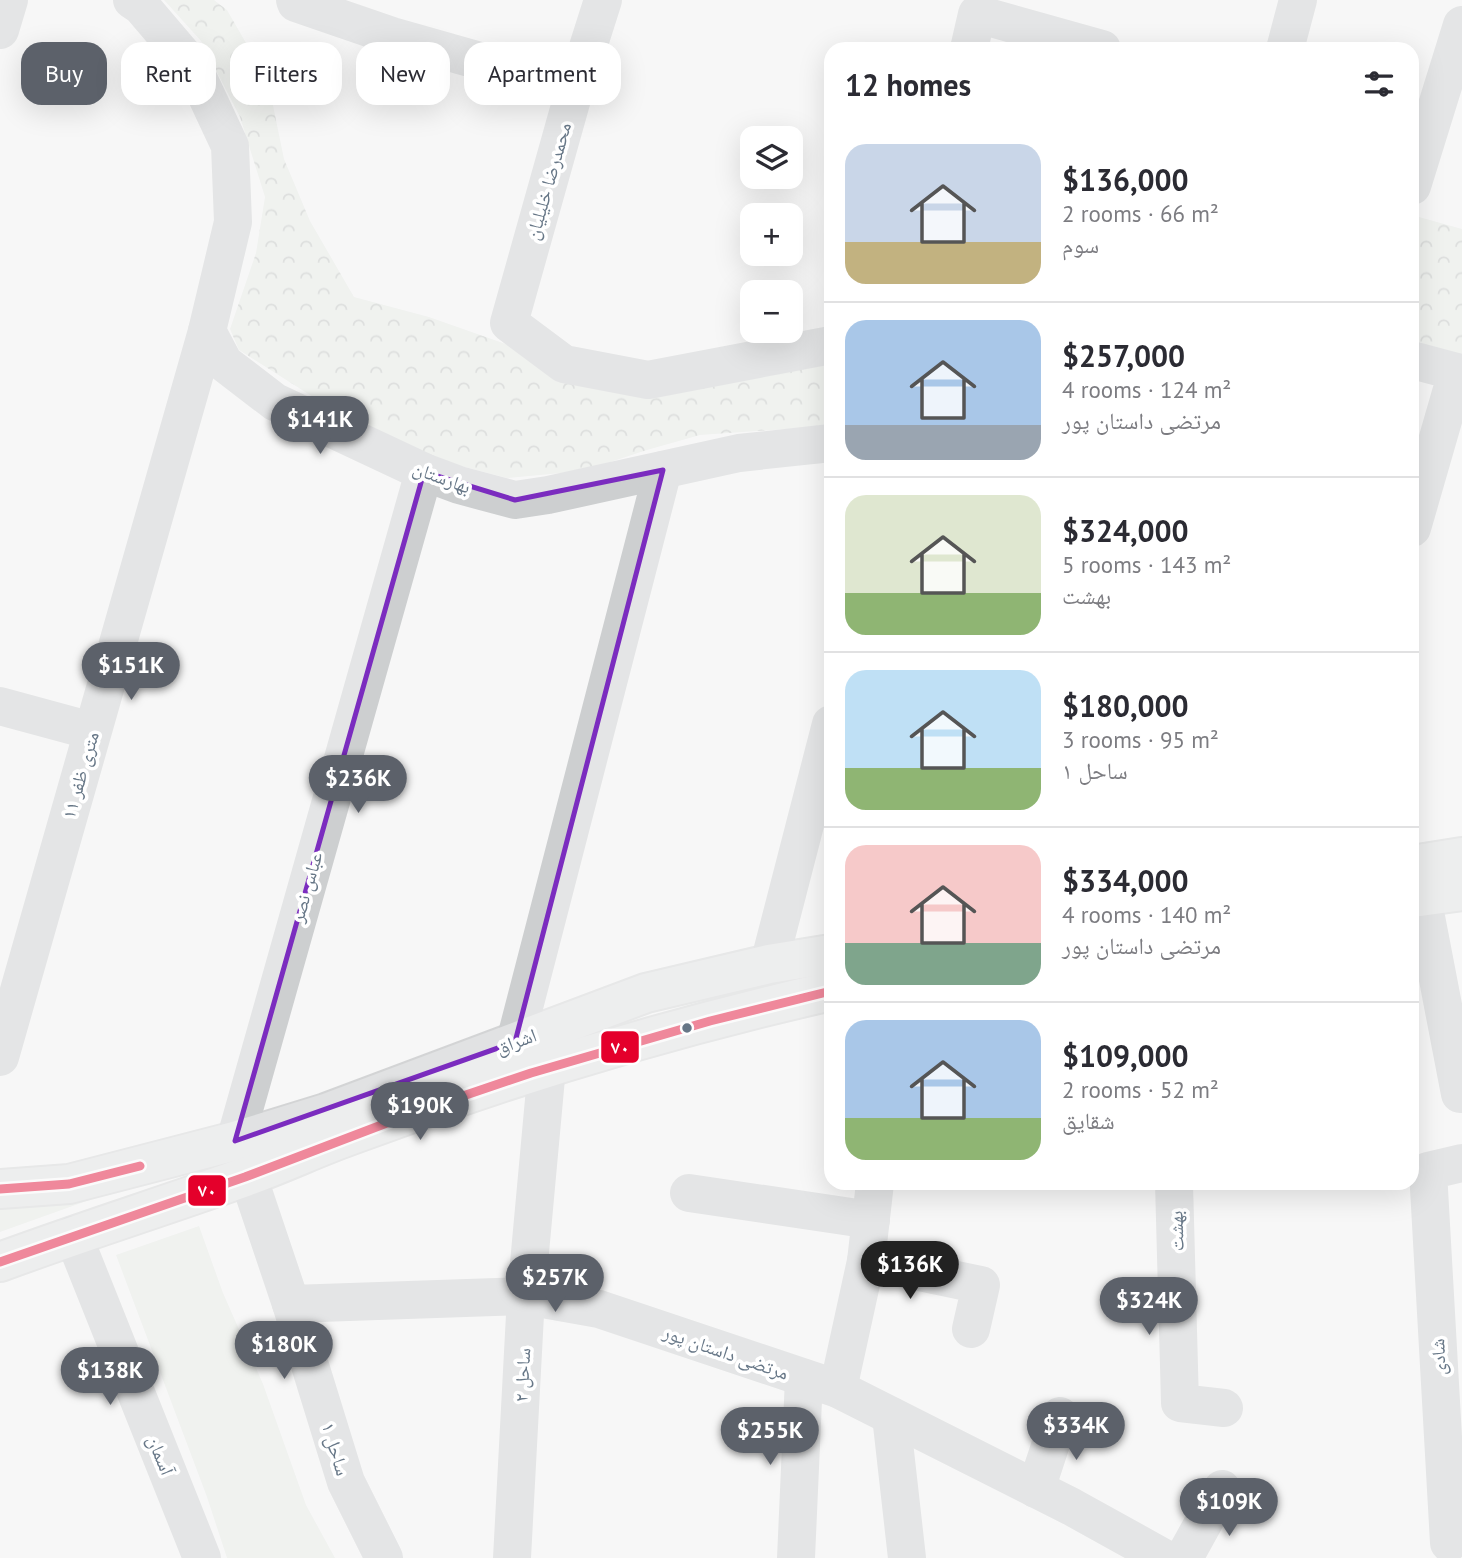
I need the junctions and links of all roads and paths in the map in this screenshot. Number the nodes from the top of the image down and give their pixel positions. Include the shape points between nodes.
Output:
1 (9, 0) edge
2 (132, 0) edge
3 (295, 0) edge
4 (603, 0) edge
5 (1298, 0) edge
6 (1462, 25) edge
7 (0, 30) edge
8 (590, 42) edge
9 (971, 42) edge
10 (1077, 42) edge
11 (1286, 42) edge
12 (464, 56) edge
13 (570, 105) edge
14 (1419, 163) edge
15 (207, 331) junction
16 (824, 346) edge
17 (1419, 362) edge
18 (824, 444) edge
19 (663, 470) junction
20 (424, 472) junction
21 (1419, 504) edge
22 (0, 706) edge
23 (92, 731) junction
24 (824, 751) edge
25 (1462, 857) edge
26 (1419, 884) edge
27 (1419, 886) edge
28 (1462, 891) edge
29 (1419, 904) edge
30 (824, 955) edge
31 (769, 964) junction
32 (824, 993) edge
33 (515, 1042) junction
34 (0, 1057) edge
35 (547, 1067) junction
36 (1460, 1094) edge
37 (235, 1141) junction
38 (1445, 1167) edge
39 (248, 1176) junction
40 (0, 1189) edge
41 (874, 1190) edge
42 (1174, 1190) edge
43 (689, 1193) dead end
44 (871, 1220) junction
45 (74, 1235) junction
46 (866, 1261) junction
47 (0, 1262) edge
48 (526, 1296) junction
49 (291, 1304) junction
50 (971, 1329) dead end
51 (821, 1384) junction
52 (1224, 1408) dead end
53 (891, 1416) junction
54 (1060, 1416) dead end
55 (1036, 1489) junction
56 (1222, 1489) dead end
57 (1449, 1544) dead end
58 (1148, 1554) edge
59 (202, 1558) edge
60 (384, 1558) edge
61 (512, 1558) edge
62 (796, 1558) edge
63 (907, 1558) edge
64 (1184, 1558) edge

1 - 7 street
2 - 15 street via 193,67 230,146 233,222
3 - 12 street
4 - 8 street, محمدرضا خلیلیان
5 - 11 street
6 - 14 street
9 - 10 street via 977,14
13 - 16 street, محمدرضا خلیلیان via 509,323 565,364 648,380
15 - 20 street, بهارستان via 225,363 275,402
15 - 23 street, ۱۱ متری ظفر
17 - 21 street via 1457,372
18 - 19 street, بهارستان via 739,453
19 - 20 street, بهارستان via 515,500
19 - 33 street
20 - 37 street, عباس نصر
22 - 23 street
23 - 34 street, ۱۱ متری ظفر
24 - 31 street
25 - 26 main road
27 - 28 main road
29 - 36 street
30 - 31 main road, اشراق
31 - 33 main road, اشراق via 646,993
32 - 35 main road, اشراق
33 - 37 main road, اشراق via 326,1113
35 - 39 main road, اشراق
35 - 48 street, ساحل ۲
37 - 40 main road, اشراق via 69,1184
38 - 57 street, شادی
39 - 45 main road, اشراق
39 - 49 street, ساحل ۱
41 - 44 street
42 - 52 street, بهشت via 1180,1402
43 - 44 street
44 - 46 street
45 - 47 main road, اشراق
45 - 59 street, آسمان
46 - 50 street via 981,1285
46 - 51 street
48 - 49 street, مرتضی داستان پور
48 - 51 street, مرتضی داستان پور via 599,1309
48 - 61 street, ساحل ۲
49 - 60 street, ساحل ۱ via 346,1482
51 - 53 street, مرتضی داستان پور
51 - 62 street
53 - 55 street, مرتضی داستان پور
53 - 63 street
54 - 55 street
55 - 58 street, مرتضی داستان پور
56 - 64 street

